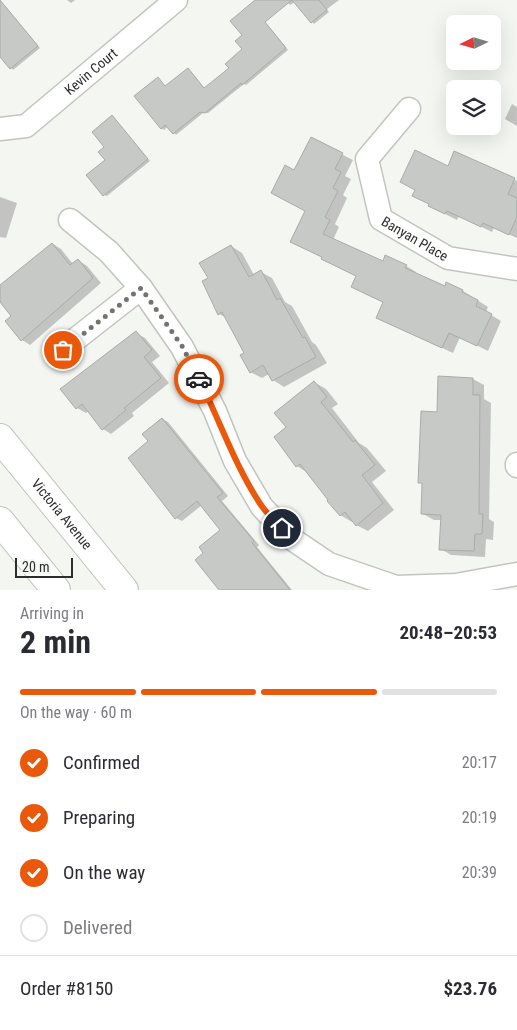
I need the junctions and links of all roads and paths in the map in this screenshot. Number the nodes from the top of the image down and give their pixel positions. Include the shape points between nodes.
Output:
1 (176, 0) edge
2 (409, 109) dead end
3 (0, 129) edge
4 (70, 220) dead end
5 (517, 269) edge
6 (141, 288) junction
7 (63, 350) dead end
8 (0, 438) edge
9 (0, 521) edge
10 (517, 574) edge
11 (396, 588) edge
12 (56, 590) edge
13 (124, 590) edge

1 - 3 street, Kevin Court via 26,126
2 - 5 street, Banyan Place via 367,159 381,219 448,258
4 - 6 street via 109,252
6 - 7 street
6 - 11 street via 182,346 215,411 235,462 262,507 292,539 329,564
8 - 13 main road, Victoria Avenue
9 - 12 main road
10 - 11 street via 456,585

